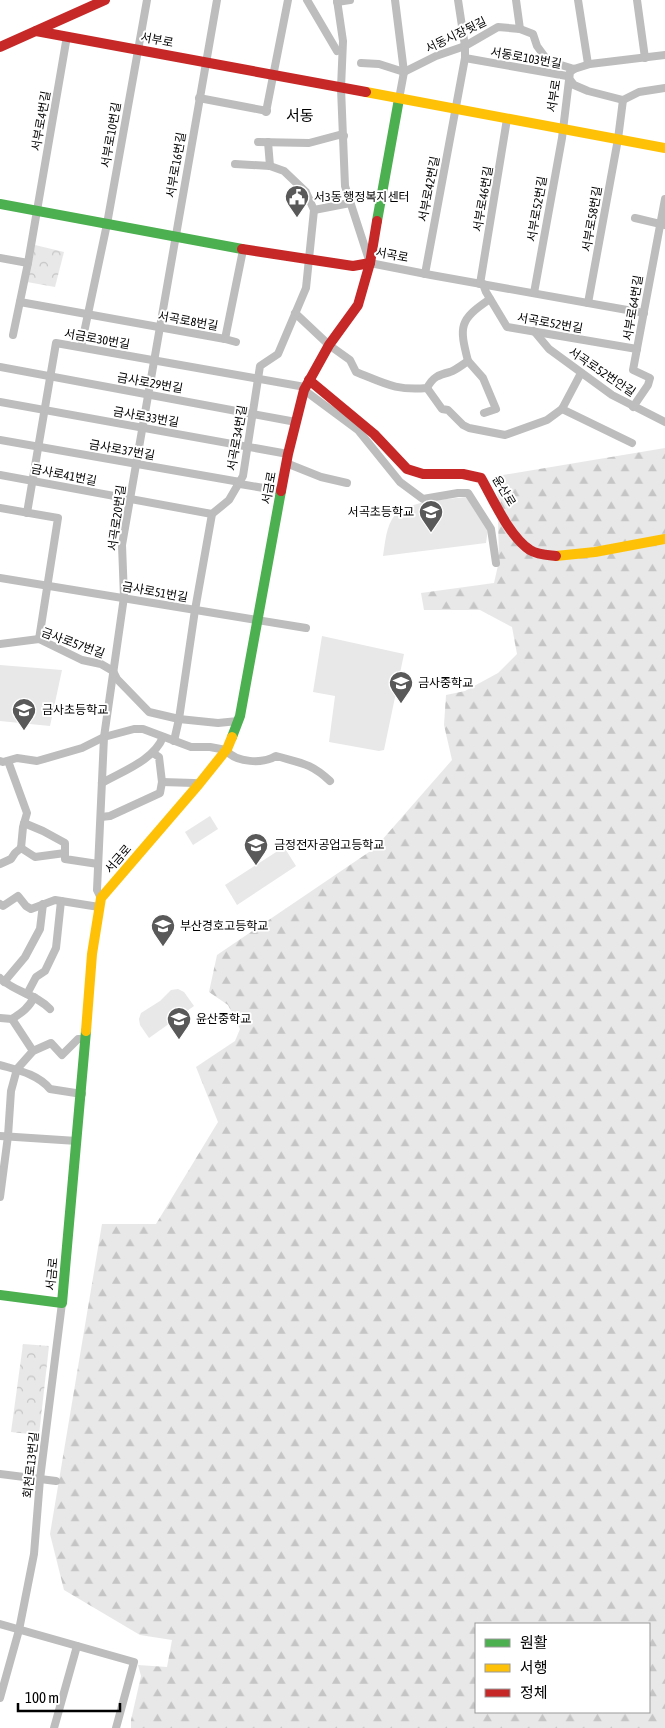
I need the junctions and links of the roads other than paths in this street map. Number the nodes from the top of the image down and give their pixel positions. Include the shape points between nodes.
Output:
1 (147, 0) edge
2 (217, 0) edge
3 (288, 0) edge
4 (308, 0) edge
5 (350, 0) edge
6 (395, 0) edge
7 (458, 0) edge
8 (516, 0) edge
9 (578, 0) edge
10 (637, 0) edge
11 (102, 1) edge
12 (337, 1) edge
13 (520, 29) junction
14 (36, 30) junction
15 (67, 36) junction
16 (465, 46) junction
17 (0, 47) edge
18 (138, 50) junction
19 (337, 51) dead end
20 (665, 55) edge
21 (464, 58) junction
22 (645, 58) junction
23 (206, 62) junction
24 (360, 63) dead end
25 (588, 64) junction
26 (574, 69) junction
27 (404, 72) junction
28 (273, 75) junction
29 (570, 81) junction
30 (341, 88) junction
31 (665, 88) edge
32 (200, 98) junction
33 (399, 99) junction
34 (623, 100) junction
35 (455, 109) junction
36 (507, 119) junction
37 (562, 129) junction
38 (344, 136) junction
39 (618, 139) junction
40 (258, 142) dead end
41 (268, 142) junction
42 (665, 148) edge
43 (235, 164) dead end
44 (270, 166) junction
45 (665, 199) edge
46 (350, 203) junction
47 (0, 204) edge
48 (36, 210) junction
49 (314, 210) junction
50 (634, 218) dead end
51 (107, 224) junction
52 (663, 225) edge
53 (175, 237) junction
54 (243, 250) junction
55 (0, 258) edge
56 (310, 260) junction
57 (28, 263) junction
58 (370, 263) junction
59 (425, 274) junction
60 (482, 284) junction
61 (534, 293) junction
62 (490, 299) junction
63 (20, 302) junction
64 (588, 303) junction
65 (295, 313) junction
66 (644, 313) junction
67 (88, 314) junction
68 (159, 327) junction
69 (534, 332) junction
70 (13, 335) dead end
71 (225, 339) junction
72 (236, 342) dead end
73 (328, 345) junction
74 (81, 347) junction
75 (637, 349) junction
76 (154, 360) junction
77 (468, 361) junction
78 (0, 367) edge
79 (581, 373) junction
80 (50, 376) junction
81 (258, 379) junction
82 (306, 386) junction
83 (427, 388) junction
84 (148, 394) junction
85 (0, 402) edge
86 (633, 407) junction
87 (562, 409) junction
88 (44, 410) junction
89 (484, 413) dead end
90 (253, 414) junction
91 (296, 422) junction
92 (665, 422) edge
93 (142, 428) junction
94 (0, 440) edge
95 (632, 443) dead end
96 (38, 447) junction
97 (248, 447) junction
98 (287, 459) junction
99 (136, 464) junction
100 (0, 475) edge
101 (32, 481) junction
102 (347, 482) dead end
103 (240, 483) junction
104 (281, 491) junction
105 (130, 499) junction
106 (0, 508) edge
107 (27, 513) junction
108 (212, 514) junction
109 (665, 539) edge
110 (496, 563) dead end
111 (0, 578) edge
112 (47, 586) junction
113 (124, 598) junction
114 (195, 610) junction
115 (259, 620) junction
116 (306, 628) dead end
117 (39, 639) junction
118 (0, 644) edge
119 (113, 671) junction
120 (179, 719) junction
121 (238, 721) junction
122 (104, 737) junction
123 (163, 737) junction
124 (174, 741) junction
125 (226, 750) junction
126 (153, 752) junction
127 (4, 761) edge
128 (330, 781) dead end
129 (162, 782) junction
130 (102, 783) junction
131 (199, 784) junction
132 (100, 817) junction
133 (24, 823) junction
134 (21, 848) junction
135 (65, 856) junction
136 (0, 864) edge
137 (98, 864) junction
138 (61, 901) junction
139 (100, 902) junction
140 (43, 904) junction
141 (2, 905) edge
142 (2, 980) edge
143 (30, 996) junction
144 (50, 1009) dead end
145 (0, 1018) edge
146 (12, 1019) junction
147 (86, 1039) junction
148 (33, 1051) junction
149 (0, 1065) edge
150 (17, 1068) junction
151 (82, 1094) junction
152 (4, 1136) edge
153 (77, 1141) junction
154 (0, 1197) edge
155 (0, 1295) edge
156 (62, 1302) junction
157 (0, 1474) edge
158 (40, 1479) junction
159 (56, 1480) dead end
160 (0, 1624) edge
161 (19, 1630) junction
162 (77, 1646) junction
163 (0, 1698) edge
164 (54, 1728) edge
165 (116, 1728) edge

1 - 18 street, 서부로10번길
2 - 23 street, 서부로16번길
3 - 28 street
4 - 19 street
5 - 12 street
6 - 27 street
7 - 16 street
8 - 13 street
9 - 25 street
10 - 22 street
11 - 14 street
12 - 30 street via 343,41
13 - 16 street, 서동시장뒷길 via 498,27
13 - 26 street via 533,34 548,61
14 - 15 street, 서부로
14 - 17 street
15 - 18 street, 서부로
15 - 48 street, 서부로4번길
16 - 21 street
16 - 27 street, 서동시장뒷길
18 - 23 street, 서부로
18 - 51 street, 서부로10번길
20 - 22 street
21 - 29 street, 서동로103번길 via 567,76
21 - 35 street
22 - 25 street
23 - 28 street, 서부로
23 - 32 street, 서부로16번길
24 - 27 street via 379,64
25 - 26 street
26 - 29 street, 서부로 via 570,72
27 - 33 street
28 - 30 street, 서부로
28 - 32 street via 266,112
29 - 34 street, 서동로103번길 via 588,91
29 - 37 street, 서부로
30 - 33 street, 서부로
30 - 38 street
31 - 34 street via 639,92
32 - 53 street, 서부로16번길
33 - 35 street, 서부로
33 - 58 street, 서금로
34 - 39 street
35 - 36 street, 서부로
35 - 59 street, 서부로42번길
36 - 37 street, 서부로
36 - 60 street, 서부로46번길
37 - 39 street, 서부로
37 - 61 street, 서부로52번길
38 - 41 street via 326,137 309,143
38 - 46 street via 345,186
39 - 42 street, 서부로
39 - 64 street, 서부로58번길
40 - 41 street
41 - 44 street
43 - 44 street
44 - 49 street via 295,180 306,192
45 - 52 street, 서부로64번길
46 - 49 street
46 - 58 street
47 - 48 street, 서곡로
48 - 51 street, 서곡로
48 - 57 street
49 - 56 street, 서곡로34번길
50 - 52 street
51 - 53 street, 서곡로
51 - 67 street
52 - 66 street, 서부로64번길
53 - 54 street, 서곡로
53 - 68 street, 서곡로20번길
54 - 56 street, 서곡로
54 - 71 street, 서곡로8번길
55 - 57 street
56 - 58 street, 서곡로 via 352,266
56 - 65 street, 서곡로34번길 via 306,288
57 - 63 street
58 - 59 street, 서곡로
58 - 73 street, 서금로 via 358,305
59 - 60 street, 서곡로
60 - 61 street, 서곡로
60 - 62 street, 서곡로52번길
61 - 64 street, 서곡로
62 - 69 street, 서곡로52번길 via 507,327
62 - 77 street via 472,311 463,323 462,339
63 - 67 street, 서곡로8번길
63 - 70 street
64 - 66 street, 서곡로
65 - 73 street
65 - 81 street, 서곡로34번길 via 278,354 260,366
66 - 75 street, 서부로64번길
67 - 68 street, 서곡로8번길
67 - 74 street
68 - 71 street, 서곡로8번길
68 - 76 street, 서곡로20번길
69 - 75 street, 서곡로52번길
69 - 79 street, 서곡로52번안길 via 549,349
71 - 72 street
73 - 82 street, 서금로
73 - 83 street via 350,360 356,372 396,388
74 - 76 street, 서금로30번길
74 - 80 street, 서금로30번길 via 56,342
75 - 86 street, 서부로64번길 via 633,370 650,378
76 - 81 street, 서금로30번길
76 - 84 street, 서곡로20번길
77 - 83 street via 432,378
77 - 89 street via 483,378 496,409
78 - 80 street, 금사로29번길
79 - 86 street, 서곡로52번안길
79 - 87 street
80 - 84 street, 금사로29번길
80 - 88 street, 서금로30번길
81 - 82 street, 서금로30번길
81 - 90 street, 서곡로34번길
82 - 91 street, 서금로
82 - 109 street, 윤산로 via 374,434 413,473 455,472 481,478 515,533 531,551 544,555 571,555
82 - 110 street via 358,430 400,482 423,499 468,493 491,529
83 - 87 street via 442,409 448,410 463,425 505,436 547,420
84 - 90 street, 금사로29번길
84 - 93 street, 서곡로20번길
85 - 88 street, 금사로33번길
86 - 92 street, 서곡로52번안길
87 - 95 street
88 - 93 street, 금사로33번길
88 - 96 street, 서금로30번길
90 - 91 street, 금사로29번길
90 - 97 street, 서곡로34번길
91 - 98 street, 서금로
93 - 97 street, 금사로33번길
93 - 99 street, 서곡로20번길
94 - 96 street, 금사로37번길
96 - 99 street, 금사로37번길
96 - 101 street, 서금로30번길
97 - 98 street, 금사로33번길
97 - 103 street, 서곡로34번길
98 - 102 street, 서금로 via 322,477
98 - 104 street, 서금로
99 - 103 street, 금사로37번길
99 - 105 street, 서곡로20번길
100 - 101 street, 금사로41번길
101 - 105 street, 금사로41번길
101 - 107 street, 서금로30번길
103 - 104 street, 금사로37번길
103 - 108 street, 서곡로34번길 via 229,500
104 - 115 street, 서금로
105 - 108 street, 금사로41번길
105 - 113 street, 서곡로20번길 via 122,545
106 - 107 street
107 - 112 street via 58,518
108 - 114 street
111 - 112 street, 금사로51번길
112 - 113 street, 금사로51번길
112 - 117 street
113 - 114 street, 금사로51번길
113 - 119 street, 서곡로20번길
114 - 115 street, 금사로51번길
114 - 120 street
115 - 116 street, 금사로51번길
115 - 121 street, 서금로
117 - 118 street, 금사로57번길
117 - 119 street, 금사로57번길
119 - 120 street, 금사로57번길 via 149,712
119 - 122 street, 서곡로20번길
120 - 121 street, 금사로57번길 via 218,723
120 - 124 street
121 - 125 street, 서금로
122 - 123 street via 134,729
122 - 127 street via 82,748 37,761 17,758
122 - 130 street, 서곡로20번길
123 - 124 street
123 - 126 street
124 - 125 street via 191,747
125 - 128 street via 244,761 270,760 276,756 310,765
125 - 131 street, 서금로
126 - 129 street via 159,757
126 - 130 street
127 - 133 street via 27,813
129 - 131 street
129 - 132 street via 160,793 110,816
130 - 132 street, 서곡로20번길
131 - 139 street, 서금로
132 - 137 street, 서곡로20번길
133 - 134 street
133 - 135 street via 65,844
134 - 135 street via 36,857
134 - 136 street via 11,859
135 - 137 street
137 - 139 street, 서곡로20번길
138 - 139 street
138 - 140 street
138 - 143 street via 56,948 45,971 36,977
139 - 147 street, 서금로 via 92,954
140 - 141 street via 31,908 18,896
140 - 142 street via 40,929 25,957
142 - 143 street
143 - 144 street
143 - 146 street via 31,1005
145 - 146 street
146 - 148 street
147 - 148 street via 78,1039 62,1054 51,1043
147 - 151 street, 서금로
148 - 150 street
149 - 150 street
150 - 151 street via 50,1089
150 - 152 street
151 - 153 street, 서금로
152 - 153 street
152 - 154 street
153 - 156 street, 서금로
155 - 156 street
156 - 158 street, 회천로13번길
157 - 158 street
158 - 159 street
158 - 161 street, 회천로13번길 via 34,1554
160 - 161 street
161 - 162 street
161 - 163 street, 회천로13번길
162 - 164 street
162 - 165 street via 134,1662

